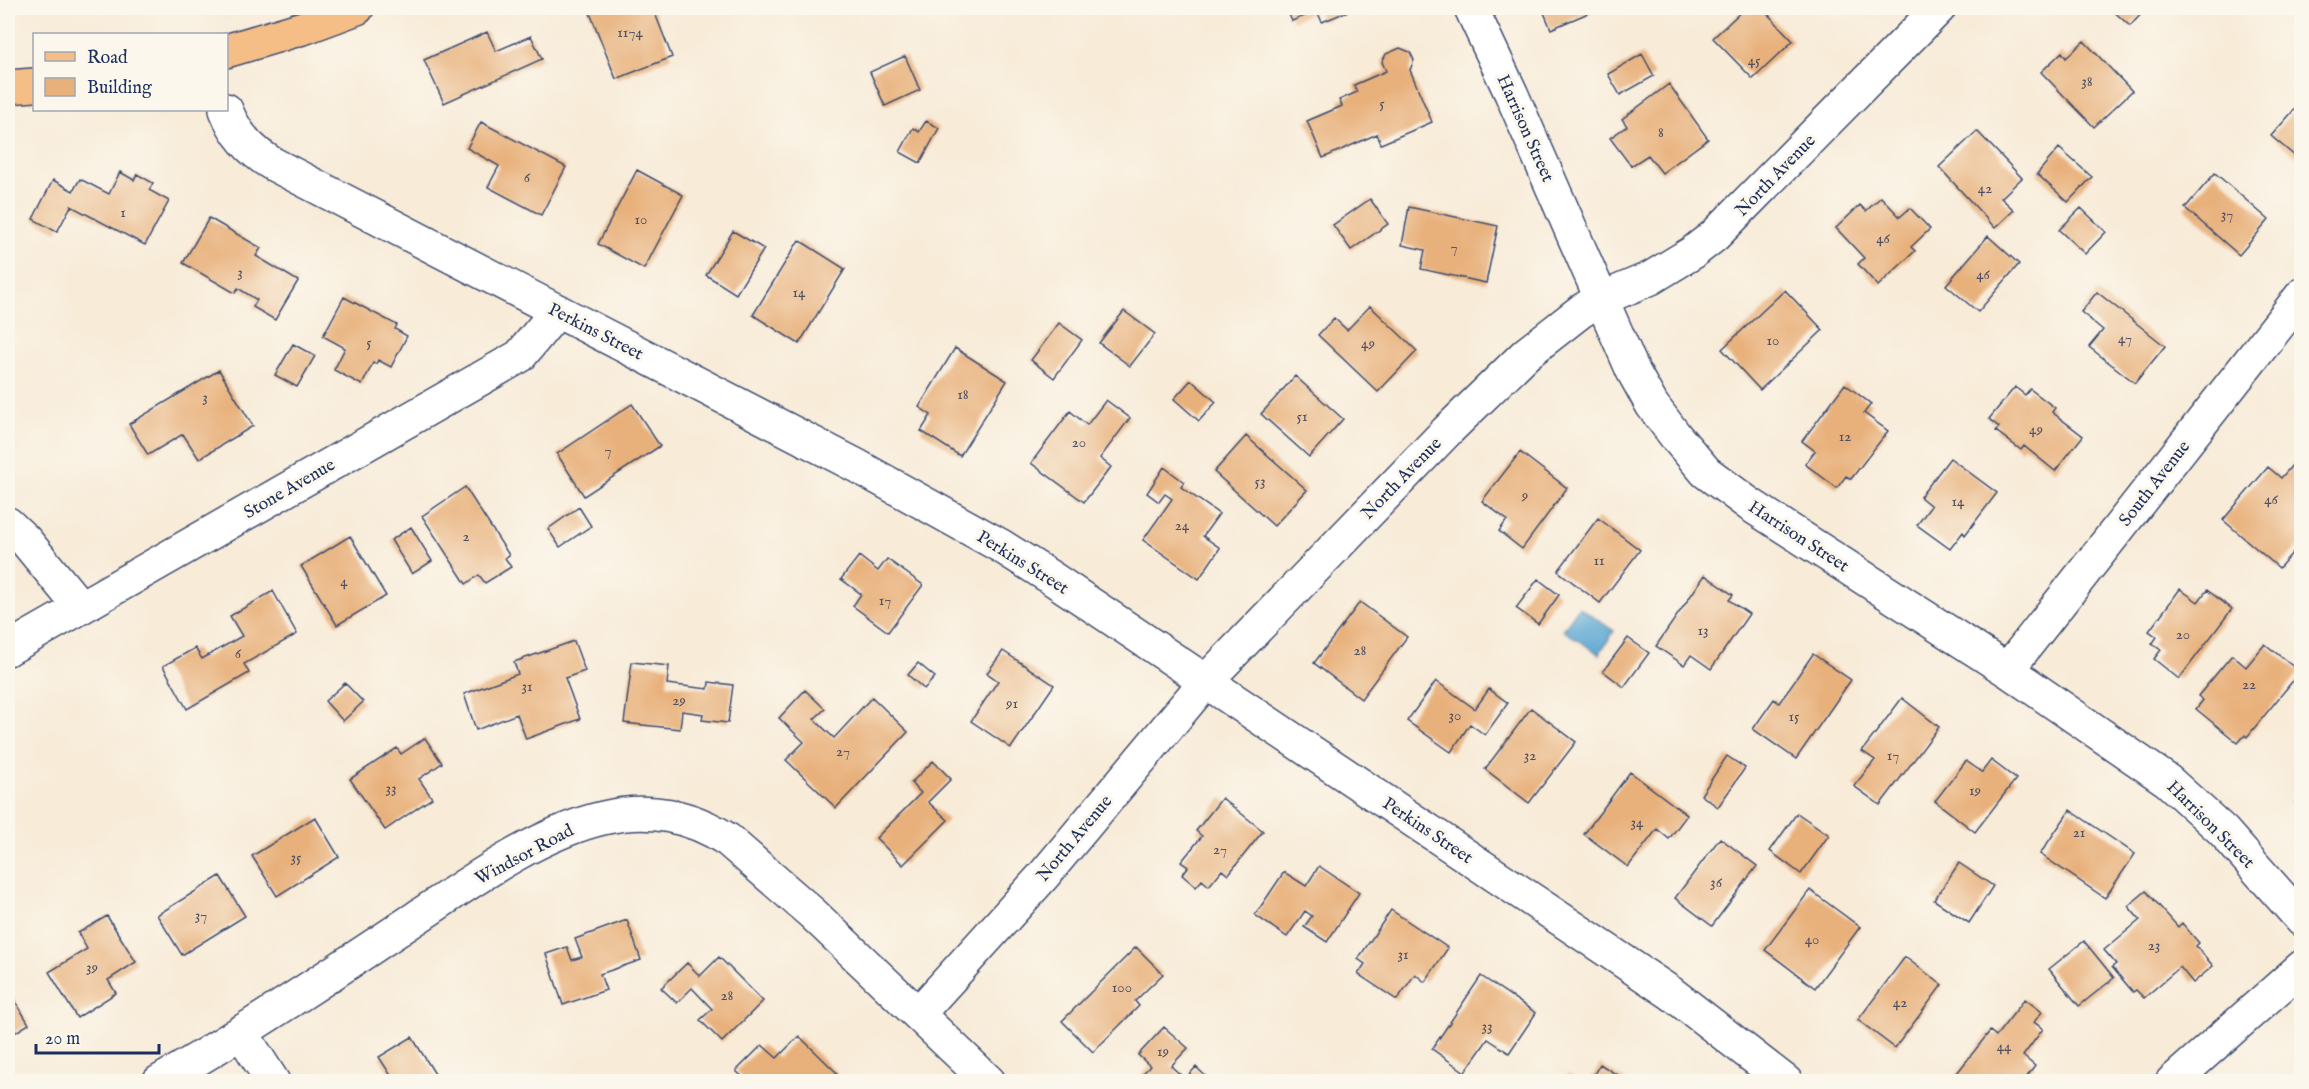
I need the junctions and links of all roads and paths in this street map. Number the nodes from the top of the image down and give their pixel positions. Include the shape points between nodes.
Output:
1 (357, 8) edge
2 (1471, 8) edge
3 (1939, 8) edge
4 (228, 50) edge
5 (33, 85) edge
6 (8, 87) edge
7 (226, 111) edge
8 (2301, 295) edge
9 (1601, 299) junction
10 (557, 311) junction
11 (8, 524) edge
12 (80, 607) junction
13 (8, 649) edge
14 (2007, 670) junction
15 (1206, 681) junction
16 (2301, 920) edge
17 (2301, 967) edge
18 (919, 1013) junction
19 (241, 1032) junction
20 (159, 1082) edge
21 (273, 1082) edge
22 (989, 1082) edge
23 (1786, 1082) edge
24 (2172, 1082) edge

1 - 4 main road
2 - 9 street, Harrison Street
3 - 9 street, North Avenue via 1714,236 1660,272
5 - 6 main road
7 - 10 street, Perkins Street via 237,133 263,159
8 - 14 street, South Avenue
9 - 14 street, Harrison Street via 1652,405 1706,472 1749,504
9 - 15 street, North Avenue via 1526,354 1324,556
10 - 12 street, Stone Avenue via 520,356
10 - 15 street, Perkins Street via 858,466 1001,546
11 - 12 street
12 - 13 street, Stone Avenue
14 - 16 street, Harrison Street via 2187,796
15 - 18 street, North Avenue via 1044,875
15 - 23 street, Perkins Street via 1671,993
17 - 24 street
18 - 19 street, Windsor Road via 728,840 686,819 643,813 582,824 515,856
18 - 22 street, Windsor Road
19 - 20 street, Windsor Road
19 - 21 street

